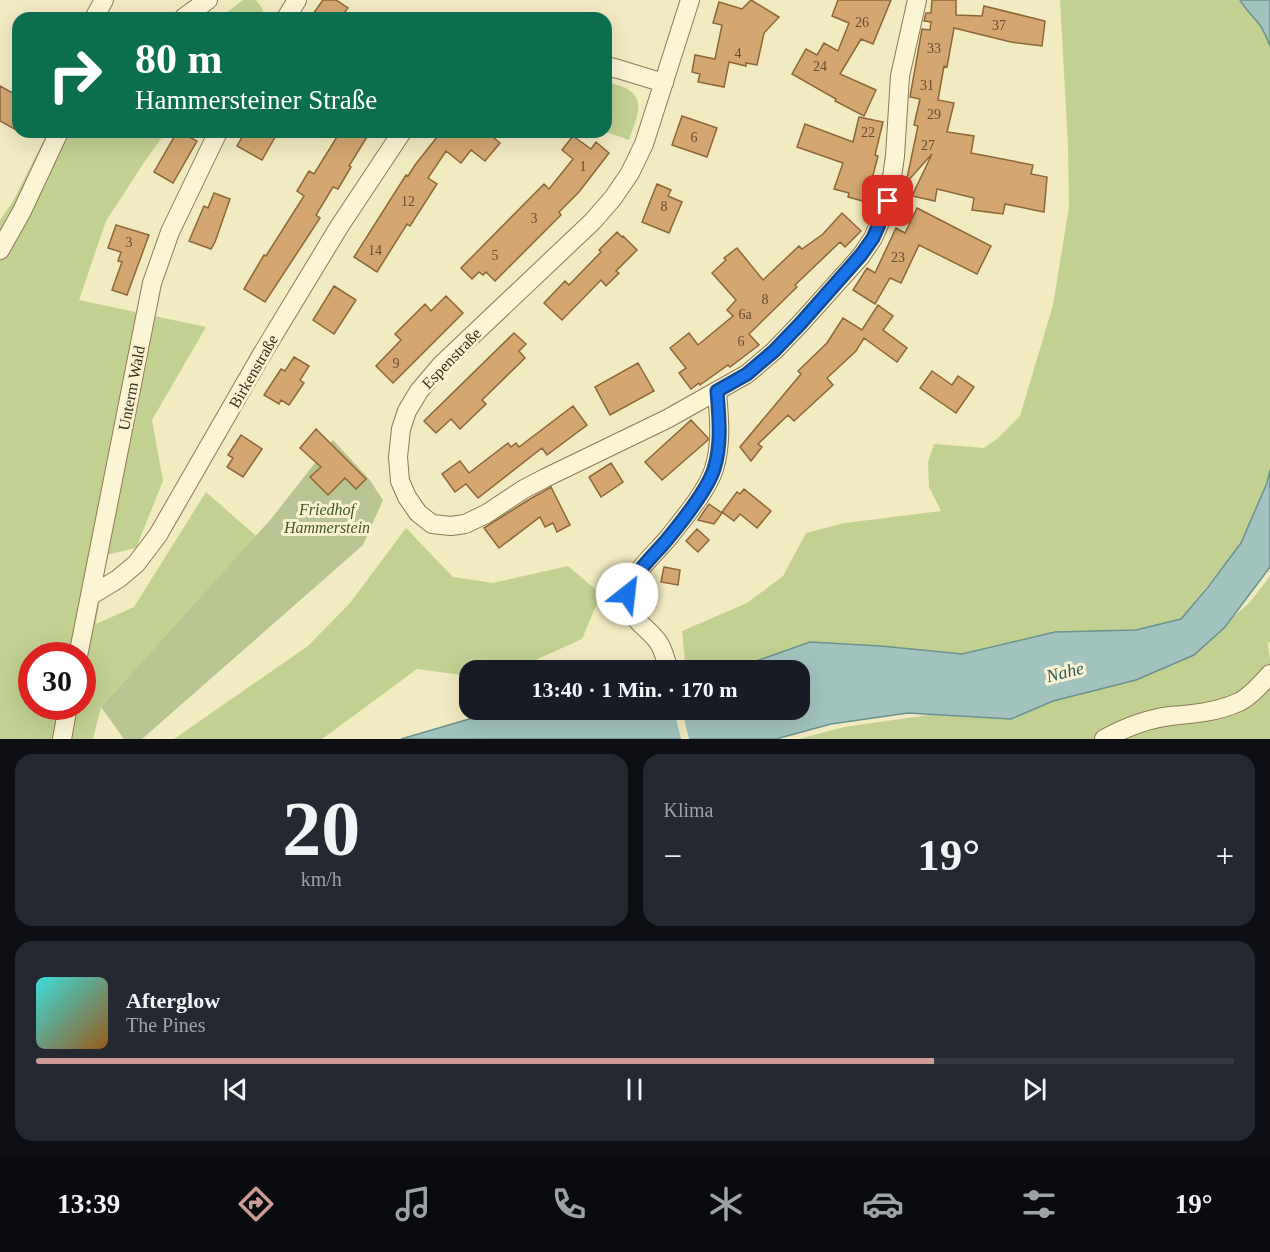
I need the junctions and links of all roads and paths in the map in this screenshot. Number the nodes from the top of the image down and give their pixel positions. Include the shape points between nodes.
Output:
1 (208, 0) edge
2 (690, 0) edge
3 (917, 0) edge
4 (191, 12) edge
5 (612, 68) edge
6 (663, 83) junction
7 (56, 138) edge
8 (215, 138) edge
9 (398, 138) edge
10 (0, 250) edge
11 (717, 391) junction
12 (90, 596) junction
13 (81, 642) edge
14 (665, 660) edge
15 (1270, 674) edge
16 (65, 720) edge
17 (62, 739) edge
18 (1104, 739) edge

1 - 4 street
2 - 6 street, Espenstraße
3 - 11 street, Espenstraße via 900,76 888,201 873,238 774,351 747,374
5 - 6 street
6 - 11 street, Espenstraße via 644,144 613,198 419,391 401,429 400,481 418,513 432,524 465,524 544,478
7 - 10 street
8 - 12 street, Unterm Wald via 170,232 152,283
9 - 12 street, Birkenstraße via 262,354 158,535 136,564
11 - 14 street via 720,430 714,469 692,507 631,583 627,594 631,612 660,645
12 - 13 street, Unterm Wald
15 - 18 street via 1241,701 1224,708 1147,721
16 - 17 street

